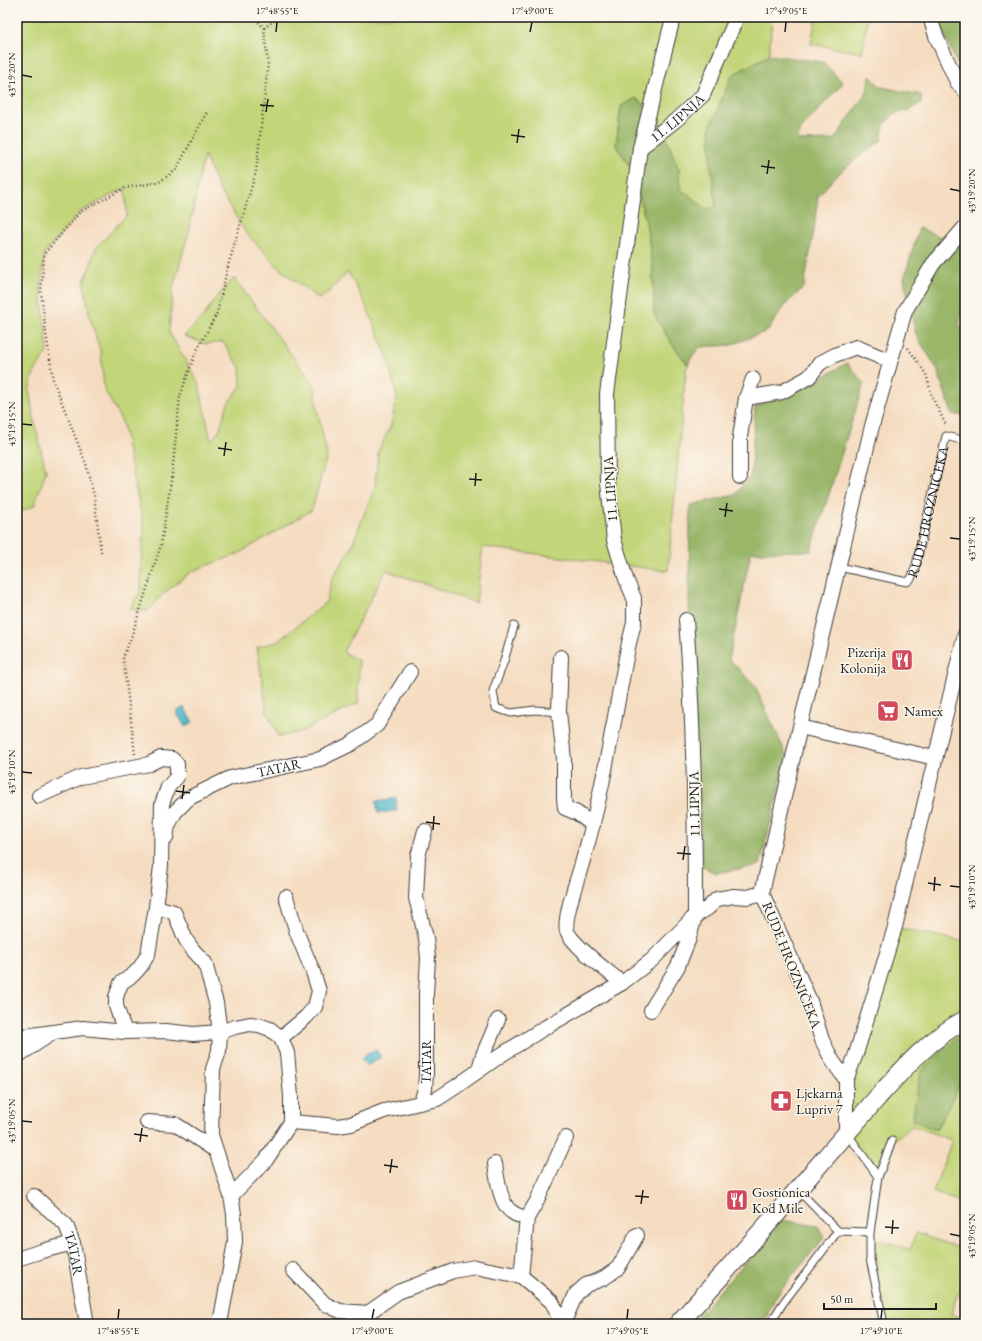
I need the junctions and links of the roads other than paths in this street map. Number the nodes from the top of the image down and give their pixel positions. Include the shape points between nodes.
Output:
1 (674, 17) edge
2 (737, 17) edge
3 (930, 17) edge
4 (965, 91) edge
5 (640, 148) junction
6 (965, 227) edge
7 (890, 362) junction
8 (753, 379) dead end
9 (746, 398) junction
10 (965, 441) edge
11 (740, 478) dead end
12 (839, 566) junction
13 (686, 620) dead end
14 (514, 626) dead end
15 (965, 634) edge
16 (561, 657) dead end
17 (410, 672) dead end
18 (559, 712) junction
19 (800, 727) junction
20 (936, 758) junction
21 (39, 796) dead end
22 (593, 825) junction
23 (425, 831) dead end
24 (162, 866) junction
25 (762, 893) junction
26 (286, 897) dead end
27 (156, 907) junction
28 (695, 916) junction
29 (622, 983) junction
30 (651, 1010) dead end
31 (498, 1020) dead end
32 (965, 1020) edge
33 (55, 1032) junction
34 (125, 1032) junction
35 (220, 1032) junction
36 (17, 1037) edge
37 (281, 1038) junction
38 (17, 1056) edge
39 (480, 1070) junction
40 (846, 1080) junction
41 (421, 1102) junction
42 (147, 1122) dead end
43 (291, 1122) junction
44 (846, 1132) junction
45 (566, 1138) dead end
46 (892, 1142) dead end
47 (215, 1150) junction
48 (495, 1164) dead end
49 (878, 1177) junction
50 (798, 1190) junction
51 (34, 1196) dead end
52 (231, 1196) junction
53 (527, 1218) junction
54 (838, 1231) junction
55 (870, 1232) junction
56 (637, 1235) dead end
57 (73, 1243) junction
58 (17, 1260) edge
59 (293, 1270) dead end
60 (521, 1276) junction
61 (87, 1324) edge
62 (221, 1324) edge
63 (563, 1324) edge
64 (678, 1324) edge
65 (772, 1324) edge
66 (884, 1324) edge

1 - 5 street, 11. LIPNJA
2 - 5 street, 11. LIPNJA via 703,95
3 - 4 street via 957,82
5 - 22 street, 11. LIPNJA via 607,394 608,483 614,540 634,598 634,623
6 - 7 street, RUDE HROZNIČEKA via 933,264 905,311
7 - 9 street via 856,347 820,363 809,377 782,392
7 - 12 street, RUDE HROZNIČEKA
8 - 9 street
9 - 11 street via 740,437
10 - 12 lane, RUDE HROZNIČEKA via 946,436 911,579 906,582
12 - 19 street, RUDE HROZNIČEKA
13 - 28 street, 11. LIPNJA via 693,759
14 - 18 lane via 493,691 496,708 511,713 535,710
15 - 20 street
16 - 18 street
17 - 24 street, TATAR via 377,725 351,744 320,759 230,778 189,798 175,812 168,826
18 - 22 street via 565,808
19 - 20 street
19 - 25 street, RUDE HROZNIČEKA
20 - 40 street via 895,927
21 - 24 street, TATAR via 81,777 149,764 161,758 172,759 177,764 177,777 168,787 162,804
22 - 29 street, 11. LIPNJA via 570,902 567,931 578,946
23 - 41 street, TATAR via 418,856 416,898 428,958 426,1074
24 - 27 street, TATAR
25 - 28 street, TATAR via 748,897 717,899
25 - 40 street, RUDE HROZNIČEKA via 810,1001 822,1040
26 - 37 street via 319,991 315,1007
27 - 34 street, TATAR via 148,954 134,974 121,983 116,996 116,1006
27 - 35 street via 174,912 186,940 205,963 216,1003
28 - 29 street, TATAR via 652,960
28 - 30 street via 678,966
29 - 39 street, TATAR via 546,1027
31 - 39 street via 483,1055
32 - 44 street via 927,1045
33 - 34 street via 83,1028
33 - 36 street
33 - 38 street
34 - 35 street
35 - 37 street via 250,1024 270,1030
35 - 47 street via 219,1051 213,1069 211,1135
37 - 43 street via 287,1053 292,1096
39 - 41 street, TATAR via 438,1099
40 - 44 street
41 - 43 street, TATAR via 384,1111 345,1125
42 - 47 street via 175,1124
43 - 52 street via 266,1160
44 - 49 lane
44 - 50 street
45 - 53 street
46 - 49 lane
47 - 52 street
48 - 53 street via 498,1184 510,1212
49 - 55 lane
50 - 54 lane
50 - 64 street
51 - 57 street, TATAR via 66,1225
52 - 62 street via 235,1242
53 - 60 street
54 - 55 lane
54 - 65 lane via 783,1303
55 - 66 lane via 870,1259
56 - 63 street via 618,1268 604,1278 586,1285 576,1294
57 - 58 street via 42,1250
57 - 61 street, TATAR
59 - 60 street via 325,1304 340,1311 353,1313 368,1313 398,1292 452,1271 475,1267
60 - 63 street via 552,1302

